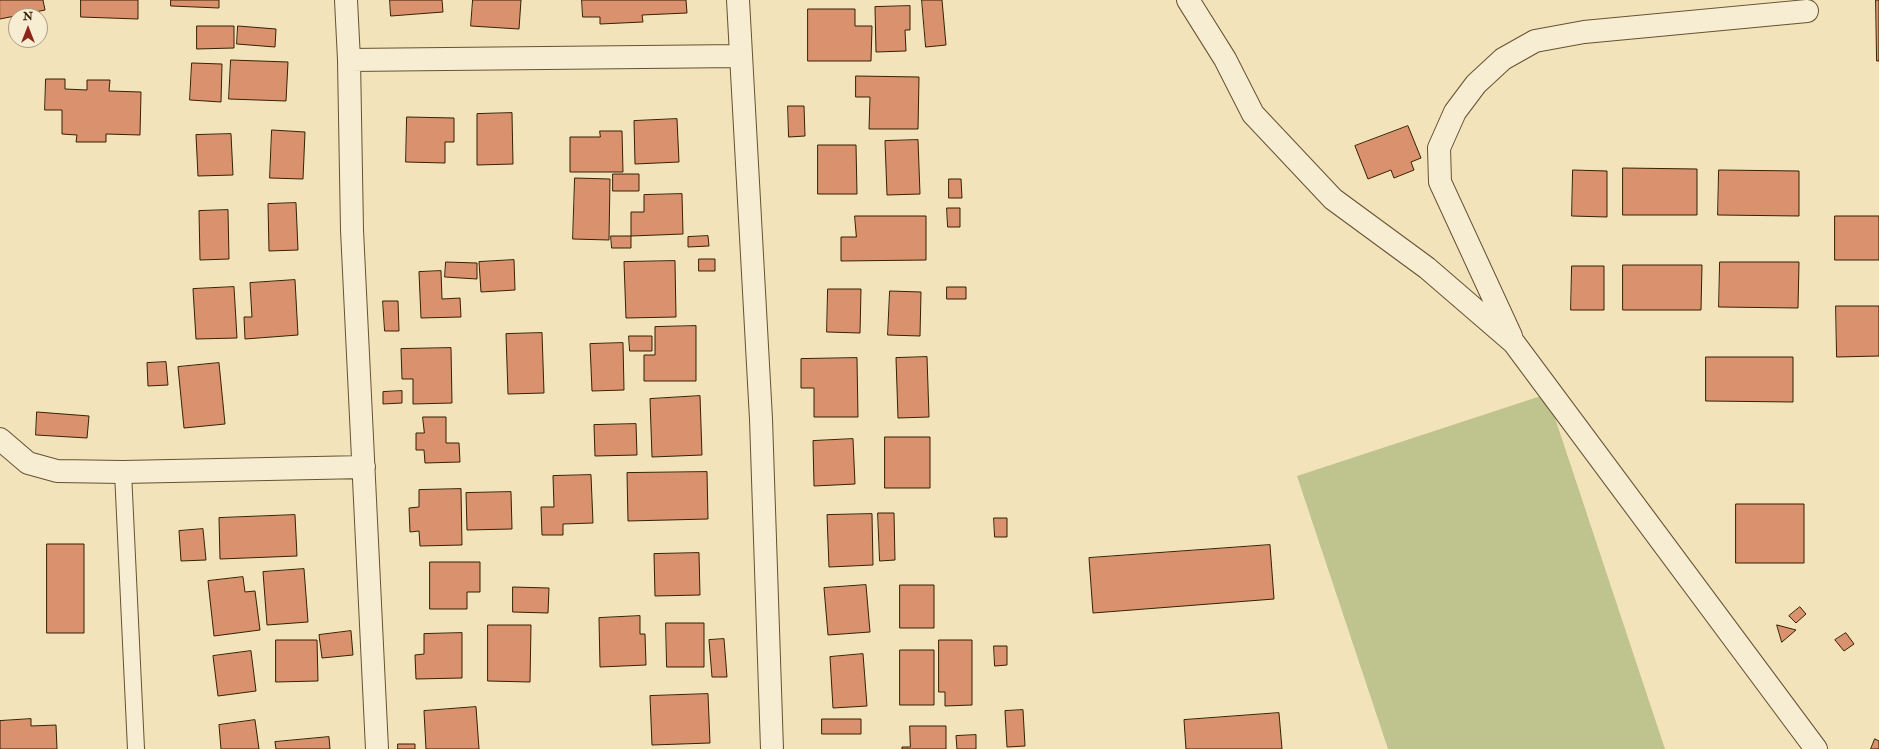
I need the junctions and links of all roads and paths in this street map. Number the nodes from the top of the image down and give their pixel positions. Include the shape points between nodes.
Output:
1 (346, 0) edge
2 (738, 0) edge
3 (1188, 0) edge
4 (1808, 11) dead end
5 (740, 56) junction
6 (349, 60) junction
7 (1514, 343) junction
8 (0, 439) edge
9 (364, 467) junction
10 (122, 472) junction
11 (136, 749) edge
12 (377, 749) edge
13 (772, 749) edge
14 (1816, 749) edge

1 - 6 street
2 - 5 street
3 - 7 street via 1225,59 1253,114 1333,199 1427,268
4 - 7 street via 1584,32 1534,41 1503,59 1476,84 1455,112 1438,148 1440,182
5 - 6 street
5 - 13 street via 761,419
6 - 9 street via 352,230
7 - 14 street
8 - 10 street via 28,463 57,471
9 - 10 street
9 - 12 street
10 - 11 lane

